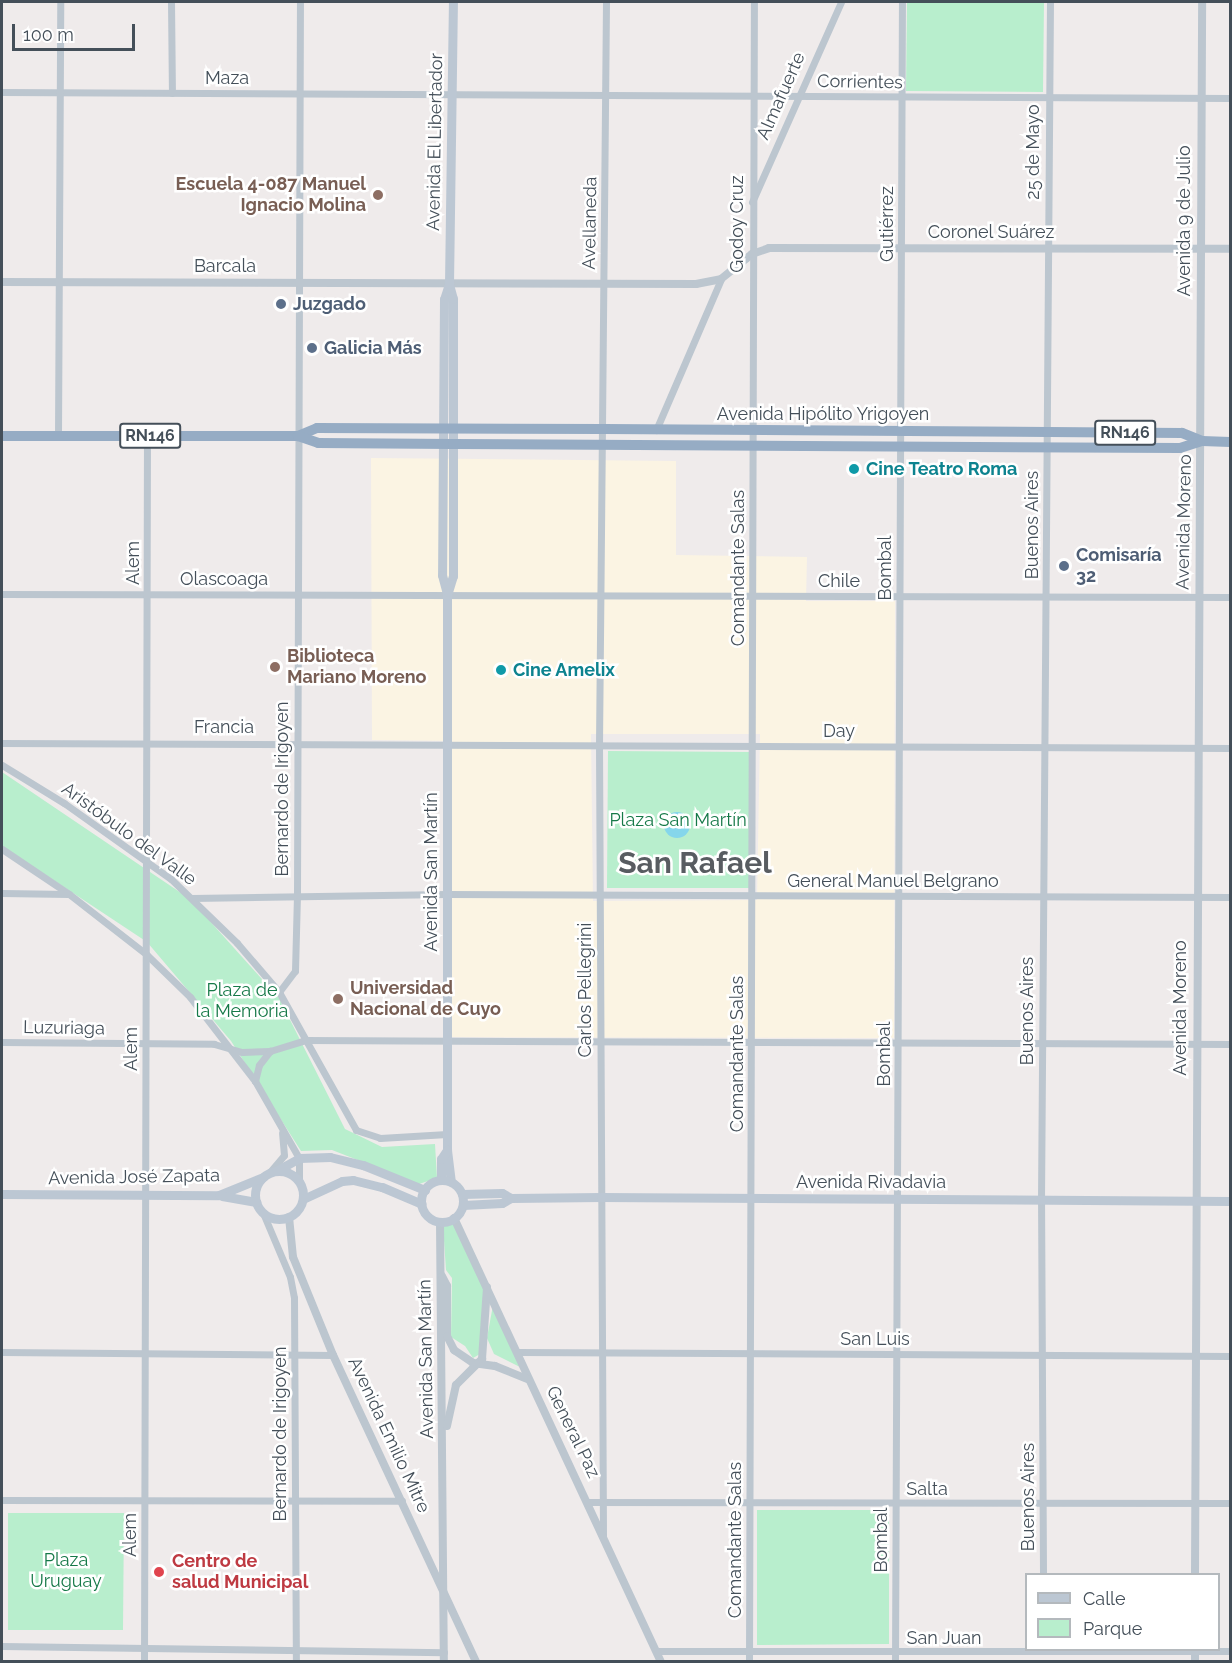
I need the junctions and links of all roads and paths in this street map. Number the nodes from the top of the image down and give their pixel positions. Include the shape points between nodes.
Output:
1 (60, 2) edge
2 (171, 2) edge
3 (300, 2) edge
4 (453, 2) edge
5 (606, 2) edge
6 (754, 2) edge
7 (841, 2) edge
8 (902, 2) edge
9 (1050, 2) edge
10 (1202, 2) edge
11 (2, 92) edge
12 (59, 92) junction
13 (172, 93) junction
14 (300, 94) junction
15 (453, 95) junction
16 (606, 96) junction
17 (753, 96) junction
18 (799, 96) junction
19 (902, 97) junction
20 (1048, 98) junction
21 (1202, 98) junction
22 (1230, 98) edge
23 (752, 204) junction
24 (902, 248) junction
25 (1047, 249) junction
26 (1200, 249) junction
27 (1230, 249) edge
28 (752, 254) junction
29 (721, 279) junction
30 (2, 282) edge
31 (58, 282) junction
32 (297, 283) junction
33 (449, 284) junction
34 (604, 284) junction
35 (448, 428) junction
36 (604, 429) junction
37 (656, 430) junction
38 (754, 430) junction
39 (902, 431) junction
40 (1047, 432) junction
41 (2, 436) edge
42 (58, 436) junction
43 (147, 436) junction
44 (298, 436) junction
45 (1202, 441) junction
46 (1230, 442) edge
47 (448, 444) junction
48 (604, 445) junction
49 (754, 446) junction
50 (901, 447) junction
51 (1047, 448) junction
52 (2, 594) edge
53 (148, 594) junction
54 (299, 594) junction
55 (447, 594) junction
56 (601, 595) junction
57 (753, 596) junction
58 (900, 596) junction
59 (1199, 596) junction
60 (1047, 597) junction
61 (1230, 597) edge
62 (147, 742) junction
63 (2, 743) edge
64 (296, 743) junction
65 (447, 744) junction
66 (599, 745) junction
67 (753, 746) junction
68 (900, 747) junction
69 (1045, 748) junction
70 (1197, 748) junction
71 (1230, 748) edge
72 (2, 765) edge
73 (2, 849) edge
74 (147, 861) junction
75 (2, 892) edge
76 (69, 894) junction
77 (447, 894) junction
78 (600, 894) junction
79 (297, 895) junction
80 (752, 895) junction
81 (899, 896) junction
82 (1043, 896) junction
83 (1197, 897) junction
84 (1230, 897) edge
85 (192, 898) junction
86 (146, 954) junction
87 (279, 992) junction
88 (305, 1040) junction
89 (447, 1040) junction
90 (601, 1041) junction
91 (2, 1042) edge
92 (752, 1042) junction
93 (899, 1042) junction
94 (1196, 1043) junction
95 (146, 1044) junction
96 (1042, 1044) junction
97 (1230, 1044) edge
98 (231, 1048) junction
99 (270, 1051) junction
100 (255, 1081) junction
101 (282, 1127) junction
102 (447, 1134) junction
103 (299, 1158) junction
104 (269, 1174) junction
105 (299, 1180) junction
106 (446, 1181) junction
107 (424, 1190) junction
108 (2, 1194) edge
109 (462, 1194) junction
110 (146, 1195) junction
111 (219, 1195) junction
112 (601, 1197) junction
113 (511, 1198) junction
114 (751, 1198) junction
115 (303, 1199) junction
116 (899, 1199) junction
117 (1041, 1200) junction
118 (1195, 1200) junction
119 (1230, 1201) edge
120 (256, 1202) junction
121 (422, 1204) junction
122 (463, 1205) junction
123 (263, 1213) junction
124 (289, 1217) junction
125 (454, 1218) junction
126 (440, 1222) junction
127 (440, 1273) junction
128 (488, 1285) junction
129 (2, 1352) edge
130 (519, 1352) junction
131 (145, 1353) junction
132 (751, 1353) junction
133 (295, 1354) junction
134 (602, 1354) junction
135 (898, 1354) junction
136 (1041, 1354) junction
137 (333, 1355) junction
138 (1194, 1356) junction
139 (1230, 1356) edge
140 (479, 1364) junction
141 (528, 1379) junction
142 (445, 1460) junction
143 (2, 1500) edge
144 (145, 1501) junction
145 (295, 1502) junction
146 (402, 1502) junction
147 (588, 1502) junction
148 (603, 1502) junction
149 (749, 1503) junction
150 (1230, 1503) edge
151 (897, 1504) junction
152 (1195, 1504) junction
153 (1044, 1505) junction
154 (603, 1535) junction
155 (1044, 1573) edge
156 (1195, 1573) edge
157 (444, 1593) junction
158 (2, 1646) edge
159 (144, 1648) junction
160 (296, 1650) junction
161 (657, 1651) junction
162 (1043, 1651) edge
163 (1195, 1651) edge
164 (1230, 1651) edge
165 (750, 1652) junction
166 (896, 1653) junction
167 (444, 1657) edge
168 (144, 1662) edge
169 (296, 1662) edge
170 (476, 1662) edge
171 (661, 1662) edge
172 (749, 1662) edge
173 (896, 1662) edge
174 (1043, 1662) edge
175 (1195, 1662) edge

1 - 12 street
2 - 13 street
3 - 14 street, Bernardo de Irigoyen
4 - 15 main road, Avenida El Libertador
5 - 16 street, Avellaneda
6 - 17 street, Godoy Cruz
7 - 18 street, Almafuerte
8 - 19 street, Gutiérrez
9 - 20 street, 25 de Mayo
10 - 21 street, Avenida 9 de Julio
11 - 12 street, Maza
12 - 13 street, Maza
12 - 31 street
13 - 14 street, Maza
14 - 15 street, Maza
14 - 32 street, Bernardo de Irigoyen
15 - 16 street, Corrientes
15 - 33 main road, Avenida El Libertador
16 - 17 street, Corrientes
16 - 34 street, Avellaneda
17 - 18 street, Corrientes
17 - 23 street, Godoy Cruz
18 - 19 street, Corrientes
18 - 23 street, Almafuerte
19 - 20 street, Corrientes
19 - 24 street, Gutiérrez
20 - 21 street, Corrientes
20 - 25 street, 25 de Mayo
21 - 22 street, Corrientes
21 - 26 street, Avenida 9 de Julio
23 - 28 street, Godoy Cruz
24 - 25 street, Coronel Suárez
24 - 28 street, Coronel Suárez via 770,248
24 - 39 street, Gutiérrez
25 - 26 street, Coronel Suárez
25 - 40 street, 25 de Mayo
26 - 27 street, Coronel Suárez
26 - 45 street, Avenida 9 de Julio
28 - 29 street
28 - 38 street, Godoy Cruz
29 - 34 street via 696,284
29 - 37 street
30 - 31 street, Barcala
31 - 32 street, Barcala
31 - 42 street
32 - 33 street, Barcala
32 - 44 street, Bernardo de Irigoyen
33 - 34 street
33 - 35 main road, Avenida El Libertador via 444,299
34 - 36 street, Avellaneda
35 - 36 highway, Avenida Hipólito Yrigoyen / RN146
35 - 44 highway, RN146 via 317,428
35 - 47 main road, Avenida San Martín
36 - 37 highway, Avenida Hipólito Yrigoyen / RN146
36 - 48 street, Avellaneda
37 - 38 highway, Avenida Hipólito Yrigoyen / RN146
38 - 39 highway, Avenida Hipólito Yrigoyen / RN146
38 - 49 street, Godoy Cruz
39 - 40 highway, Avenida Hipólito Yrigoyen / RN146
39 - 50 street, Gutiérrez
40 - 45 highway, Avenida Hipólito Yrigoyen / RN146 via 1182,433
40 - 51 street, 25 de Mayo
41 - 42 highway, RN146
42 - 43 highway, RN146
43 - 44 highway, RN146
43 - 53 street, Alem
44 - 47 highway, RN146 via 318,443
44 - 54 street, Bernardo de Irigoyen
45 - 46 highway, Avenida Hipólito Yrigoyen / RN146
45 - 51 highway, Avenida Hipólito Yrigoyen / RN146 via 1180,448
45 - 59 street, Avenida Moreno
47 - 48 highway, Avenida Hipólito Yrigoyen / RN146
47 - 55 main road, Avenida San Martín via 442,576
48 - 49 highway, Avenida Hipólito Yrigoyen / RN146
48 - 56 street, Carlos Pellegrini
49 - 50 highway, Avenida Hipólito Yrigoyen / RN146
49 - 57 street, Comandante Salas
50 - 51 highway, Avenida Hipólito Yrigoyen / RN146
50 - 58 street, Bombal
51 - 60 street, Buenos Aires
52 - 53 street, Olascoaga
53 - 54 street, Olascoaga
53 - 62 street, Alem
54 - 55 street, Olascoaga
54 - 64 street, Bernardo de Irigoyen
55 - 56 street, Chile
55 - 65 main road, Avenida San Martín
56 - 57 street, Chile
56 - 66 street, Carlos Pellegrini
57 - 58 street, Chile
57 - 67 street, Comandante Salas
58 - 60 street, Chile
58 - 68 street, Bombal
59 - 60 street, Chile
59 - 61 street, Chile
59 - 70 street, Avenida Moreno
60 - 69 street, Buenos Aires
62 - 63 street, Francia
62 - 64 street, Francia
62 - 74 street, Alem
64 - 65 street, Francia
64 - 79 street, Bernardo de Irigoyen
65 - 66 street, Day
65 - 77 main road, Avenida San Martín
66 - 67 street, Day
66 - 78 street, Carlos Pellegrini
67 - 68 street, Day
67 - 80 street, Comandante Salas
68 - 69 street, Day
68 - 81 street, Bombal
69 - 70 street, Day
69 - 82 street, Buenos Aires
70 - 71 street, Day
70 - 83 street, Avenida Moreno
72 - 74 street, Aristóbulo del Valle
73 - 76 street
74 - 85 street, Aristóbulo del Valle
74 - 86 street, Alem
75 - 76 street
76 - 86 street
77 - 78 street, General Manuel Belgrano
77 - 79 street, General Manuel Belgrano
77 - 89 main road, Avenida San Martín
78 - 80 street, General Manuel Belgrano
78 - 90 street, Carlos Pellegrini
79 - 85 street, General Manuel Belgrano
79 - 87 street, Bernardo de Irigoyen via 295,972
80 - 81 street, General Manuel Belgrano
80 - 92 street, Comandante Salas
81 - 82 street, General Manuel Belgrano
81 - 93 street, Bombal
82 - 83 street, General Manuel Belgrano
82 - 96 street, Buenos Aires
83 - 84 street, General Manuel Belgrano
83 - 94 street, Avenida Moreno
85 - 87 street, Aristóbulo del Valle
86 - 95 street, Alem
86 - 98 street via 190,998
87 - 88 street, Aristóbulo del Valle
88 - 89 street, Luzuriaga
88 - 99 street, Luzuriaga
88 - 102 street, Aristóbulo del Valle via 356,1130 380,1138
89 - 90 street, Luzuriaga
89 - 102 main road, Avenida San Martín
90 - 92 street, Luzuriaga
90 - 112 street, Carlos Pellegrini
91 - 95 street, Luzuriaga
92 - 93 street, Luzuriaga
92 - 114 street, Comandante Salas
93 - 96 street, Luzuriaga
93 - 116 street, Bombal
94 - 96 street, Luzuriaga
94 - 97 street, Luzuriaga
94 - 118 street, Avenida Moreno
95 - 98 street, Luzuriaga via 214,1044
95 - 110 street, Alem
96 - 117 street, Buenos Aires
98 - 99 street, Luzuriaga via 242,1052
98 - 100 street
99 - 100 street via 259,1065
100 - 101 street
101 - 103 street
101 - 104 street via 284,1155
102 - 106 main road, Avenida San Martín
103 - 104 main road, Avenida José Zapata
103 - 105 street
103 - 107 main road via 346,1160
104 - 105 main road via 289,1172
104 - 111 main road, Avenida José Zapata
104 - 120 main road via 256,1188
105 - 115 main road
106 - 107 main road
106 - 109 main road
107 - 121 main road
108 - 110 main road, Avenida José Zapata
109 - 113 main road, Avenida Rivadavia via 502,1193
109 - 122 main road
110 - 111 main road, Avenida José Zapata
110 - 131 street, Alem
111 - 120 main road
112 - 113 main road, Avenida Rivadavia
112 - 114 main road, Avenida Rivadavia
112 - 134 street, Carlos Pellegrini
113 - 122 main road, Avenida Rivadavia via 502,1203
114 - 116 main road, Avenida Rivadavia
114 - 132 street, Comandante Salas
115 - 121 main road via 342,1181 354,1180
115 - 124 main road
116 - 117 main road, Avenida Rivadavia
116 - 135 street, Bombal
117 - 118 main road, Avenida Rivadavia
117 - 136 street, Buenos Aires
118 - 119 main road, Avenida Rivadavia
118 - 138 street, Avenida Moreno
120 - 123 main road
121 - 126 main road via 428,1216
122 - 125 main road
123 - 124 main road via 275,1219
123 - 133 street, Bernardo de Irigoyen via 293,1287
124 - 137 street, Avenida Emilio Mitre via 293,1257
125 - 126 main road
125 - 128 street, General Paz
126 - 127 street, Avenida San Martín
127 - 140 street via 447,1286 449,1344 465,1360
127 - 142 street, Avenida San Martín
128 - 130 street, General Paz
128 - 140 street
129 - 131 street
130 - 134 street, San Luis
130 - 141 street, General Paz
131 - 133 street
131 - 144 street, Alem
132 - 134 street, San Luis
132 - 135 street, San Luis
132 - 149 street, Comandante Salas
133 - 137 street
133 - 145 street, Bernardo de Irigoyen
134 - 148 street, Carlos Pellegrini
135 - 136 street, San Luis
135 - 151 street, Bombal
136 - 138 street, San Luis
136 - 153 street, Buenos Aires
137 - 146 street, Avenida Emilio Mitre
138 - 139 street, San Luis
138 - 152 street, Avenida Moreno
140 - 141 street
140 - 142 street, Avenida San Martín via 456,1385 448,1413
141 - 147 street, General Paz
142 - 157 street, Avenida San Martín
143 - 144 street
144 - 145 street
144 - 159 street, Alem
145 - 146 street
145 - 160 street, Bernardo de Irigoyen
146 - 157 street, Avenida Emilio Mitre
147 - 148 street, Salta
147 - 154 street, General Paz
148 - 149 street, Salta
148 - 154 street, Carlos Pellegrini
149 - 151 street, Salta
149 - 165 street, Comandante Salas
150 - 152 street, Salta
151 - 153 street, Salta
151 - 166 street, Bombal
152 - 153 street, Salta
152 - 156 street, Avenida Moreno
153 - 155 street, Buenos Aires
154 - 161 street, General Paz
157 - 167 street, Avenida San Martín
157 - 170 street, Avenida Emilio Mitre
158 - 159 street
159 - 160 street
159 - 168 street, Alem
160 - 167 street
160 - 169 street, Bernardo de Irigoyen
161 - 165 street, San Juan
161 - 171 street, General Paz
162 - 163 street, San Juan
162 - 166 street, San Juan
162 - 174 street
163 - 164 street, San Juan
163 - 175 street
165 - 166 street, San Juan
165 - 172 street, Comandante Salas
166 - 173 street, Bombal

